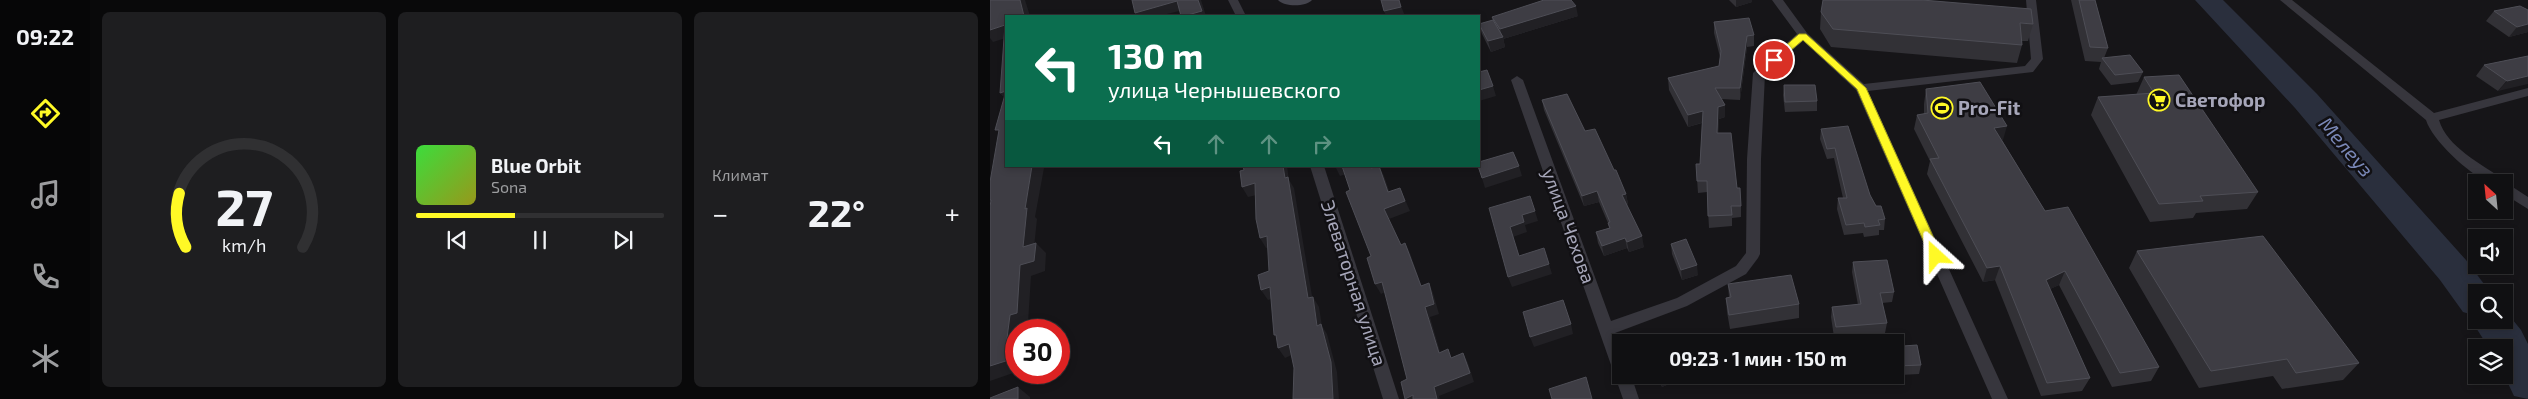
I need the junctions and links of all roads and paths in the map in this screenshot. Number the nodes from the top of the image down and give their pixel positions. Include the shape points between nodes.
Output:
1 (1233, 0) edge
2 (1286, 0) edge
3 (1304, 0) edge
4 (1777, 0) edge
5 (2030, 0) edge
6 (2285, 0) edge
7 (1240, 15) edge
8 (1803, 36) junction
9 (1517, 80) dead end
10 (1861, 88) junction
11 (2528, 92) edge
12 (2432, 118) junction
13 (1317, 167) edge
14 (2488, 174) edge
15 (2513, 193) edge
16 (2528, 204) edge
17 (1607, 329) junction
18 (1612, 344) edge
19 (1625, 384) edge
20 (1391, 399) edge
21 (1631, 399) edge
22 (2000, 399) edge

1 - 7 street
2 - 3 street
4 - 8 street
5 - 10 street via 2037,59 2029,69
6 - 12 street
8 - 10 street
8 - 17 street via 1759,73 1753,254 1741,270 1682,302
9 - 17 street, улица Чехова
10 - 22 street
11 - 12 street
12 - 14 street via 2433,127 2445,140
13 - 20 street, Элеваторная улица
15 - 16 street
17 - 18 street, улица Чехова
19 - 21 street

